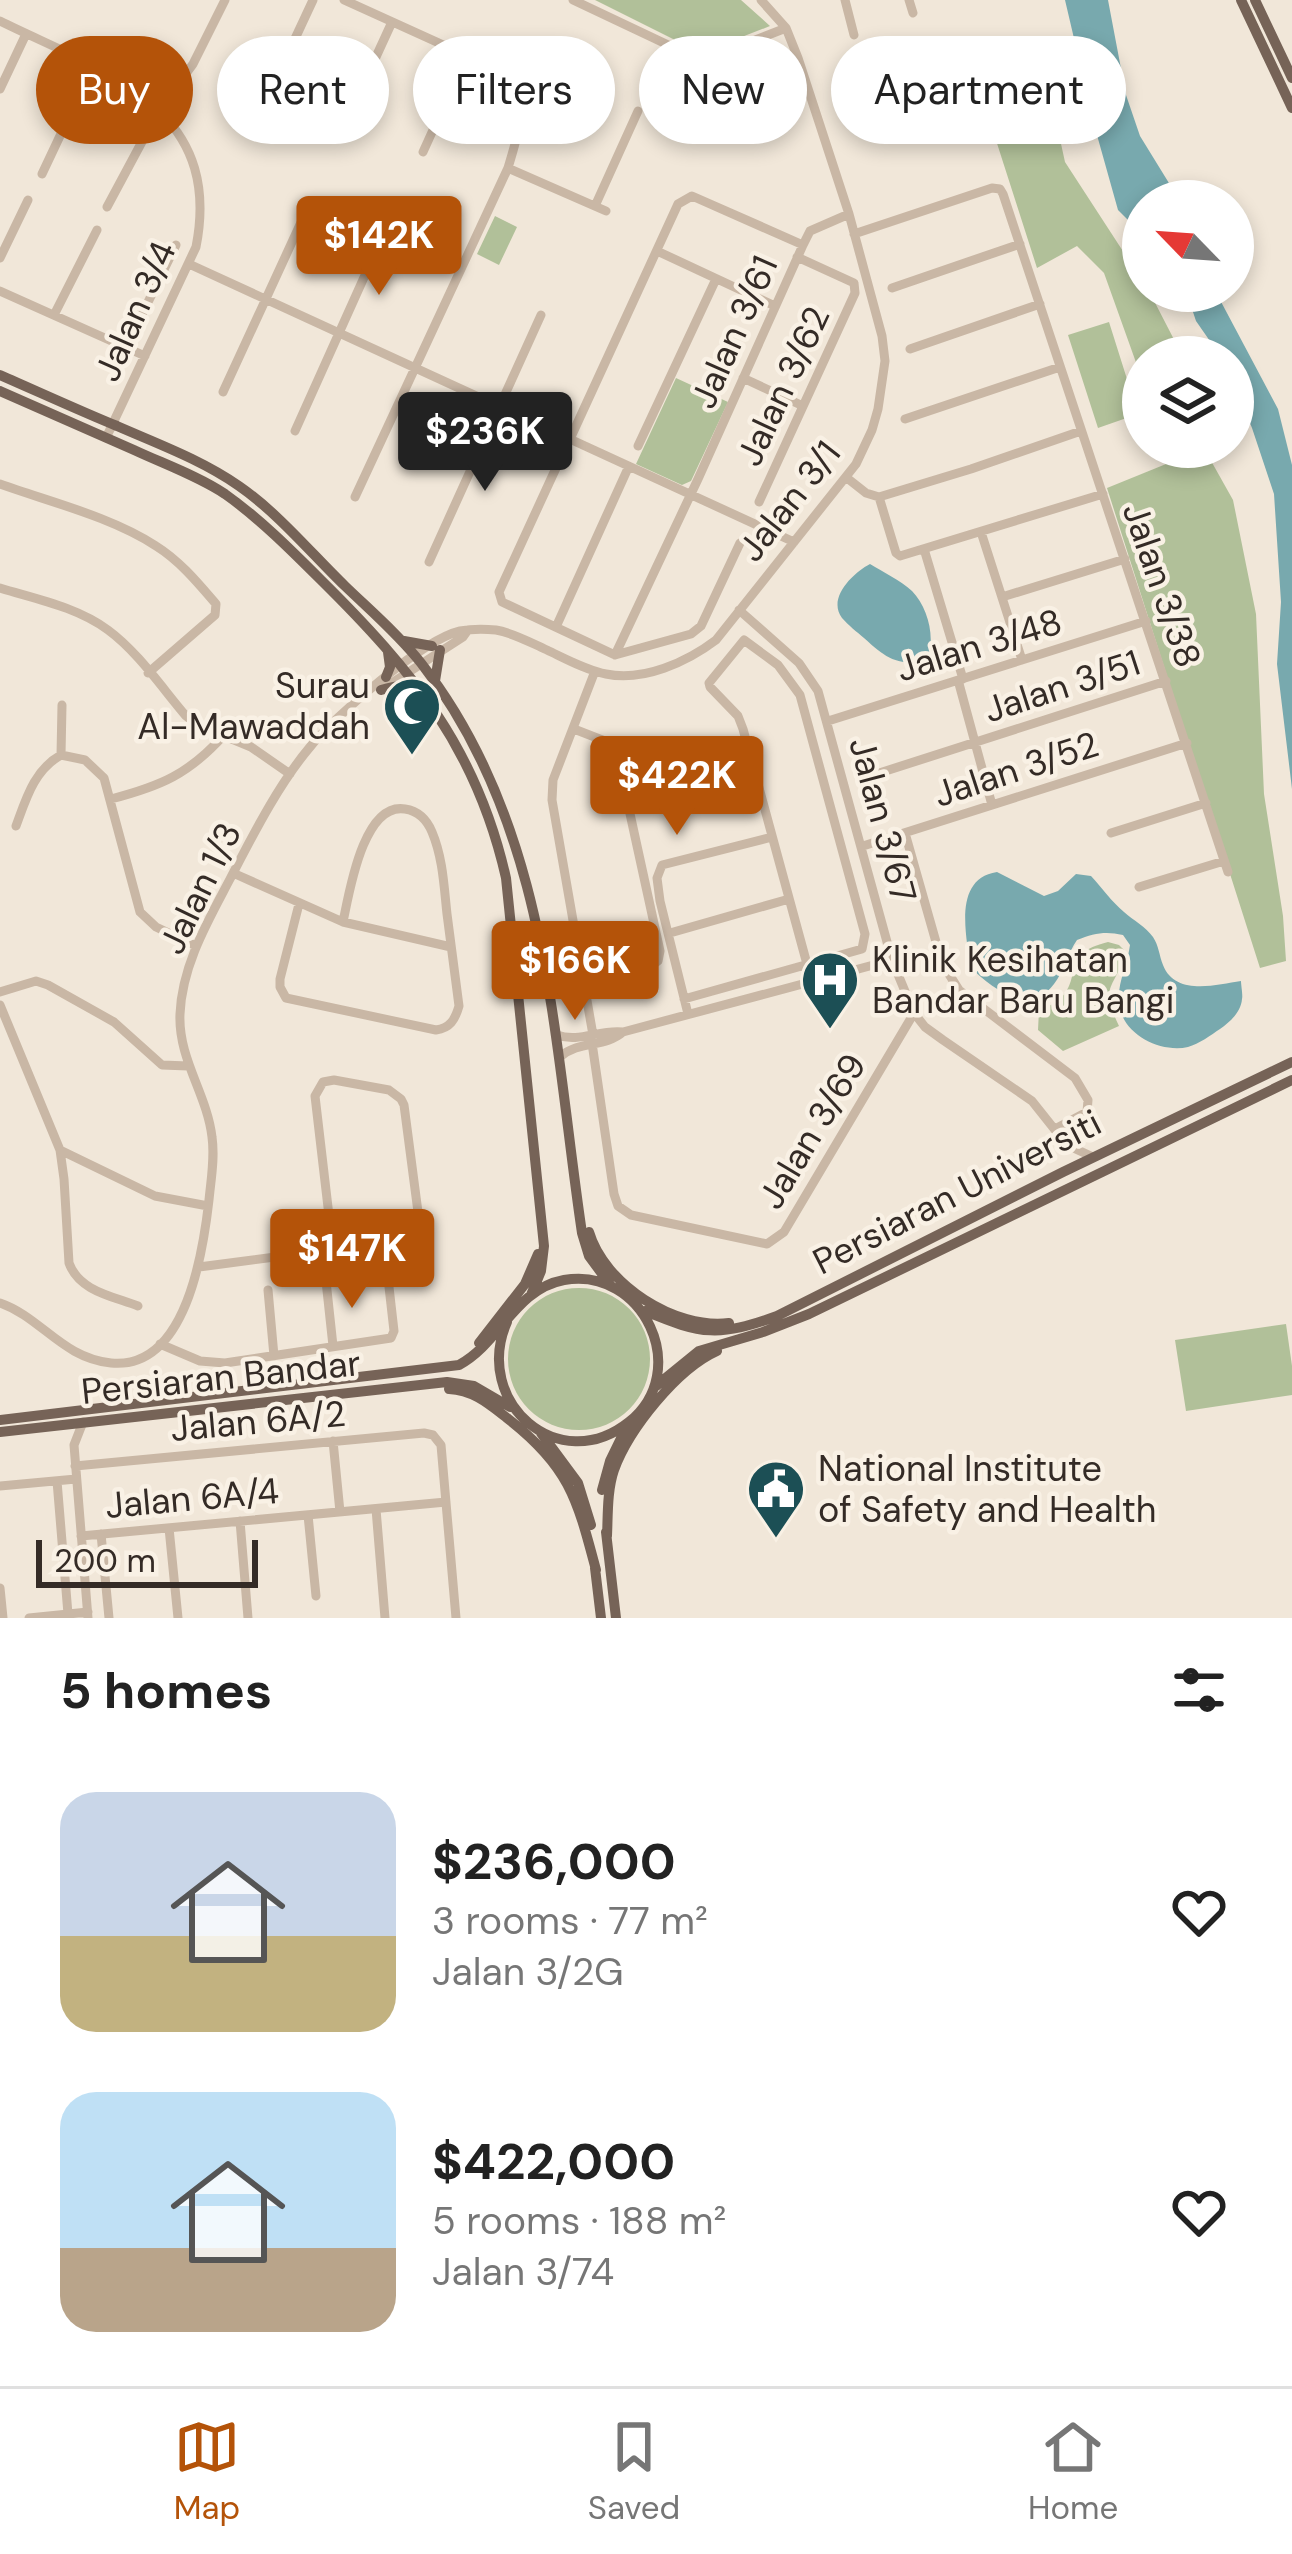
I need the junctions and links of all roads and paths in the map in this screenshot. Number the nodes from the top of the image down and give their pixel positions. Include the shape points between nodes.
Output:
1 (225, 0) edge
2 (314, 0) edge
3 (344, 0) edge
4 (573, 0) edge
5 (761, 0) edge
6 (844, 0) edge
7 (909, 0) edge
8 (1241, 0) edge
9 (1255, 0) edge
10 (913, 13) dead end
11 (0, 21) edge
12 (392, 22) junction
13 (786, 28) junction
14 (26, 34) junction
15 (854, 35) dead end
16 (297, 36) edge
17 (386, 36) edge
18 (423, 36) edge
19 (36, 39) edge
20 (193, 64) edge
21 (1292, 78) edge
22 (0, 89) edge
23 (1292, 108) edge
24 (638, 111) dead end
25 (56, 144) edge
26 (141, 144) edge
27 (184, 144) edge
28 (427, 144) edge
29 (516, 144) edge
30 (423, 152) dead end
31 (508, 168) junction
32 (42, 174) dead end
33 (28, 200) dead end
34 (107, 207) dead end
35 (849, 214) junction
36 (304, 216) dead end
37 (97, 230) dead end
38 (854, 234) junction
39 (379, 244) dead end
40 (1020, 244) junction
41 (176, 245) dead end
42 (802, 245) junction
43 (657, 251) junction
44 (797, 257) junction
45 (0, 258) edge
46 (189, 264) junction
47 (716, 278) junction
48 (892, 288) dead end
49 (0, 291) edge
50 (265, 299) junction
51 (1040, 304) junction
52 (775, 306) junction
53 (541, 315) dead end
54 (54, 316) junction
55 (339, 333) junction
56 (126, 347) junction
57 (910, 349) dead end
58 (145, 356) junction
59 (1060, 367) junction
60 (415, 368) junction
61 (0, 375) edge
62 (743, 378) junction
63 (223, 392) dead end
64 (0, 393) edge
65 (499, 406) junction
66 (802, 406) junction
67 (904, 419) dead end
68 (112, 424) junction
69 (295, 431) dead end
70 (1081, 431) junction
71 (106, 438) junction
72 (570, 440) junction
73 (638, 446) dead end
74 (562, 455) dead end
75 (629, 466) junction
76 (847, 478) junction
77 (0, 484) edge
78 (1102, 494) junction
79 (690, 495) junction
80 (355, 497) dead end
81 (879, 497) junction
82 (759, 502) dead end
83 (981, 532) junction
84 (740, 542) dead end
85 (794, 542) junction
86 (924, 549) junction
87 (1125, 559) junction
88 (429, 562) dead end
89 (0, 588) edge
90 (1002, 597) junction
91 (739, 610) junction
92 (1146, 621) junction
93 (556, 627) junction
94 (400, 640) junction
95 (387, 647) junction
96 (436, 648) junction
97 (615, 655) junction
98 (418, 659) junction
99 (1022, 660) junction
100 (405, 668) junction
101 (595, 671) junction
102 (148, 673) junction
103 (961, 679) junction
104 (435, 681) junction
105 (1166, 681) junction
106 (384, 684) junction
107 (423, 692) junction
108 (62, 705) dead end
109 (828, 721) junction
110 (574, 729) junction
111 (224, 735) junction
112 (975, 742) junction
113 (1186, 743) junction
114 (61, 755) junction
115 (754, 773) junction
116 (290, 774) junction
117 (870, 776) dead end
118 (111, 800) junction
119 (648, 802) dead end
120 (1206, 803) junction
121 (992, 805) junction
122 (16, 826) dead end
123 (905, 832) junction
124 (1112, 833) dead end
125 (772, 837) junction
126 (862, 846) junction
127 (233, 873) junction
128 (1139, 887) dead end
129 (789, 899) junction
130 (298, 904) junction
131 (343, 922) junction
132 (670, 933) junction
133 (196, 946) junction
134 (451, 947) junction
135 (892, 960) junction
136 (807, 964) junction
137 (584, 982) junction
138 (811, 982) junction
139 (0, 992) edge
140 (684, 999) junction
141 (0, 1005) edge
142 (914, 1013) junction
143 (688, 1014) junction
144 (556, 1035) junction
145 (593, 1039) junction
146 (560, 1057) junction
147 (1292, 1062) edge
148 (188, 1066) junction
149 (1292, 1080) edge
150 (1055, 1130) junction
151 (1067, 1145) junction
152 (60, 1150) junction
153 (1093, 1157) junction
154 (1063, 1172) junction
155 (208, 1206) junction
156 (579, 1213) junction
157 (542, 1224) junction
158 (384, 1244) junction
159 (333, 1250) junction
160 (199, 1267) junction
161 (326, 1281) dead end
162 (610, 1286) junction
163 (268, 1290) dead end
164 (531, 1294) junction
165 (0, 1304) edge
166 (138, 1306) dead end
167 (808, 1307) junction
168 (642, 1310) junction
169 (507, 1322) junction
170 (160, 1344) junction
171 (333, 1346) junction
172 (274, 1356) junction
173 (405, 1372) junction
174 (411, 1386) junction
175 (653, 1388) junction
176 (514, 1409) junction
177 (0, 1420) edge
178 (83, 1422) junction
179 (629, 1422) junction
180 (59, 1425) junction
181 (539, 1430) junction
182 (0, 1432) edge
183 (333, 1441) junction
184 (74, 1445) junction
185 (75, 1466) junction
186 (76, 1479) junction
187 (57, 1481) junction
188 (0, 1486) edge
189 (446, 1502) junction
190 (376, 1509) junction
191 (340, 1512) junction
192 (308, 1515) junction
193 (240, 1521) junction
194 (170, 1528) junction
195 (101, 1534) junction
196 (81, 1536) junction
197 (607, 1536) junction
198 (596, 1570) junction
199 (0, 1588) edge
200 (316, 1596) dead end
201 (68, 1614) junction
202 (88, 1615) edge
203 (3, 1618) edge
204 (28, 1618) edge
205 (109, 1618) edge
206 (178, 1618) edge
207 (248, 1618) edge
208 (385, 1618) edge
209 (456, 1618) edge
210 (601, 1618) edge
211 (616, 1618) edge

1 - 20 street
2 - 16 street
3 - 12 street
4 - 13 street via 701,61
5 - 13 street, Jalan 3/1
6 - 15 street
7 - 10 street
8 - 23 main road
9 - 21 main road
11 - 14 street, Jalan 3/4
12 - 17 street
12 - 18 street
13 - 35 street, Jalan 3/1
14 - 19 street, Jalan 3/4
14 - 22 street
24 - 31 street via 600,208
25 - 32 street
26 - 34 street
27 - 46 street, Jalan 3/4 via 198,181
28 - 30 street
29 - 31 street
31 - 60 street
33 - 45 street
35 - 38 street, Jalan 3/1
35 - 42 street, Jalan 3/61 via 810,231
36 - 50 street
37 - 54 street
38 - 40 street, Jalan 3/38 via 992,188 1003,194
38 - 76 street, Jalan 3/1 via 885,361 872,430
39 - 55 street
40 - 48 street
40 - 51 street, Jalan 3/38
41 - 56 street
42 - 43 street via 692,196 678,205
42 - 44 street, Jalan 3/61
43 - 47 street
43 - 72 street
44 - 52 street, Jalan 3/61
44 - 66 street, Jalan 3/62 via 854,283 855,293
46 - 50 street
46 - 58 street, Jalan 3/4
47 - 52 street
47 - 73 street
49 - 54 street
50 - 55 street
50 - 63 street
51 - 57 street
51 - 59 street, Jalan 3/38
52 - 62 street, Jalan 3/61
53 - 65 street
54 - 56 street
55 - 60 street
55 - 69 street
56 - 58 street
58 - 68 street, Jalan 3/4
59 - 67 street
59 - 70 street, Jalan 3/38
60 - 65 street
60 - 80 street
61 - 68 main road
62 - 66 street
62 - 79 street, Jalan 3/61
64 - 71 main road
65 - 72 street
65 - 88 street
66 - 82 street, Jalan 3/62
68 - 71 street, Jalan 3/4
68 - 94 main road via 241,486
70 - 78 street, Jalan 3/38
70 - 81 street
71 - 95 main road via 224,494
72 - 75 street
74 - 93 street via 500,592 502,602
75 - 79 street
75 - 93 street
76 - 81 street
76 - 85 street, Jalan 3/1
77 - 102 street via 130,531 179,563 216,604 215,615
78 - 83 street
78 - 87 street, Jalan 3/38
79 - 85 street
79 - 97 street, Jalan 3/61
81 - 86 street via 896,553
83 - 86 street
83 - 90 street
84 - 97 street via 700,626
85 - 91 street, Jalan 3/1
86 - 103 street
87 - 90 street
87 - 92 street, Jalan 3/38
89 - 102 street via 95,622
90 - 99 street
91 - 101 street, Jalan 3/1 via 691,657 630,674
91 - 109 street, Jalan 3/67 via 800,663
92 - 99 street, Jalan 3/48
92 - 105 street, Jalan 3/38
93 - 97 street
94 - 96 main road
94 - 98 main road
95 - 100 main road
95 - 106 main road
96 - 98 street, Jalan 3/1
96 - 101 street, Jalan 3/1 via 468,630 506,632
96 - 104 main road
98 - 100 street, Jalan 3/1
98 - 104 main road
99 - 103 street, Jalan 3/48
100 - 106 street, Jalan 1/3
100 - 107 main road
101 - 110 street, Jalan 3/69
102 - 111 street via 186,716
103 - 109 street, Jalan 3/48
103 - 112 street
104 - 144 main road via 486,765 507,818 537,922
105 - 112 street, Jalan 3/51
105 - 113 street, Jalan 3/38
106 - 107 main road
106 - 116 street, Jalan 1/3 via 342,715
107 - 157 main road via 479,788 500,853
108 - 114 street
109 - 126 street, Jalan 3/67
110 - 137 street, Jalan 3/69 via 552,800
110 - 137 street via 633,752 639,762 627,800 660,951 650,967
111 - 116 street
111 - 118 street via 186,772
112 - 117 street, Jalan 3/51
112 - 121 street
113 - 120 street, Jalan 3/38
113 - 121 street, Jalan 3/52
114 - 118 street via 96,768
114 - 122 street via 34,782
115 - 119 street
115 - 125 street
115 - 136 street via 738,716 710,687 744,640 800,695 866,934 862,949
116 - 127 street, Jalan 1/3
118 - 133 street via 140,912
120 - 124 street
120 - 128 street, Jalan 3/38 via 1226,866
121 - 123 street, Jalan 3/52
123 - 126 street, Jalan 3/52
123 - 150 street via 950,979 1075,1078 1088,1100 1087,1112
125 - 129 street
125 - 132 street via 662,866 657,878
126 - 135 street, Jalan 3/67
127 - 130 street
127 - 133 street, Jalan 1/3
129 - 132 street
129 - 136 street
130 - 131 street
130 - 134 street via 280,987 291,1000 443,1029 459,1006
131 - 134 street
131 - 134 street via 372,827 403,808 420,815 436,841
132 - 140 street
133 - 148 street, Jalan 1/3 via 180,1008
135 - 138 street
135 - 142 street, Jalan 3/67
136 - 138 street
136 - 140 street
137 - 145 street, Jalan 3/69
138 - 143 street
139 - 148 street via 48,985 114,1022 162,1065
140 - 143 street
141 - 152 street
142 - 145 street, Jalan 3/69 via 784,1232 767,1244 618,1206
142 - 150 street, Jalan 3/67 via 1032,1101
143 - 145 street
144 - 145 street
144 - 146 main road
145 - 146 street
146 - 156 main road
147 - 153 main road, Persiaran Universiti
148 - 155 street, Jalan 1/3 via 212,1131
149 - 167 main road, Persiaran Universiti
150 - 151 street, Jalan 3/67
151 - 153 street
151 - 154 street
152 - 155 street via 155,1196
152 - 166 street via 72,1273
153 - 154 main road, Persiaran Universiti
154 - 167 main road, Persiaran Universiti
155 - 160 street, Jalan 1/3
156 - 162 main road via 589,1256
156 - 167 main road via 606,1268 681,1318 723,1325
157 - 164 main road via 541,1271
157 - 173 main road via 533,1270 482,1341 457,1360
158 - 159 street
158 - 159 street via 410,1234 418,1218 404,1105 389,1090 334,1080 315,1096
158 - 171 street via 394,1331 387,1340
159 - 160 street
160 - 170 street, Jalan 1/3
161 - 171 street
162 - 164 main road via 563,1280
162 - 168 main road
163 - 172 street
164 - 169 main road
165 - 170 street via 90,1359 115,1364
167 - 168 main road, Persiaran Universiti via 715,1332
167 - 175 main road, Persiaran Universiti via 763,1332 699,1351
167 - 197 main road via 772,1334 711,1353 675,1379 622,1452 609,1488
168 - 175 main road via 658,1348
169 - 173 main road, Persiaran Bandar via 459,1365
169 - 176 main road via 498,1360
170 - 172 street via 212,1363
171 - 172 street
173 - 177 main road, Persiaran Bandar
174 - 176 main road, Persiaran Bandar via 465,1383
174 - 178 main road, Persiaran Bandar
174 - 198 main road via 472,1394 529,1434 565,1476
175 - 179 main road
176 - 181 main road
178 - 180 main road, Persiaran Bandar
178 - 184 street
179 - 181 main road via 585,1440
179 - 197 main road via 604,1475
180 - 182 main road, Persiaran Bandar
180 - 184 street
181 - 198 main road via 578,1483
183 - 185 street, Jalan 6A/2
183 - 189 street, Jalan 6A/2 via 433,1435
183 - 191 street
184 - 185 street
185 - 186 street
186 - 187 street
186 - 196 street
187 - 188 street
187 - 201 street
189 - 190 street, Jalan 6A/4
189 - 209 street
190 - 191 street, Jalan 6A/4
190 - 208 street
191 - 192 street, Jalan 6A/4
192 - 193 street, Jalan 6A/4
192 - 200 street, Jalan 6A/4
193 - 194 street, Jalan 6A/4
193 - 207 street
194 - 195 street, Jalan 6A/4
194 - 206 street
195 - 196 street, Jalan 6A/4
195 - 205 street
196 - 202 street
197 - 211 main road
198 - 210 main road
199 - 203 street
201 - 202 street
201 - 204 street

